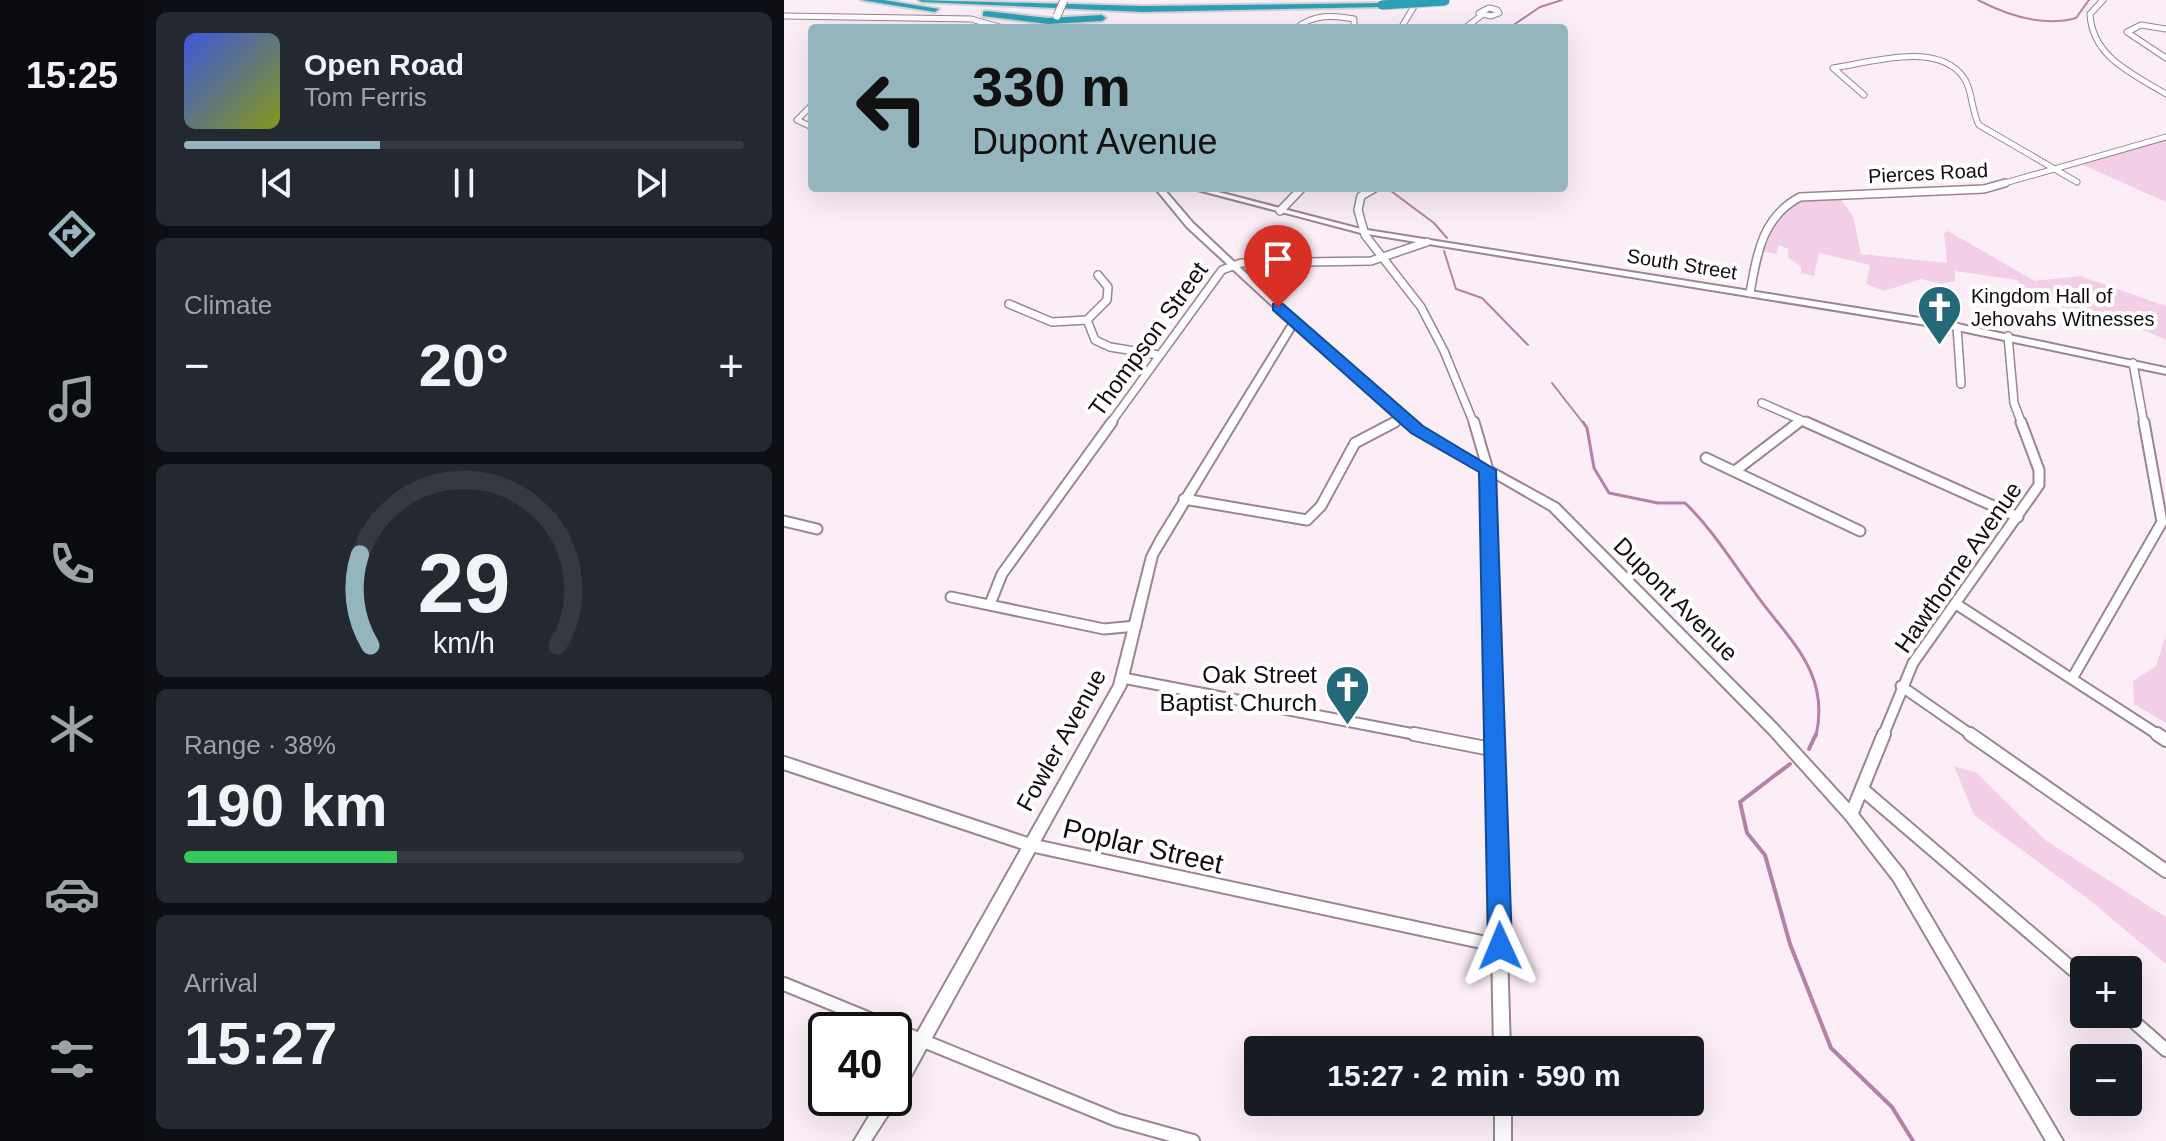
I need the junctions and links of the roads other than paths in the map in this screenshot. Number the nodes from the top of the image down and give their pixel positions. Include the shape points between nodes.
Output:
1 (865, 0) edge
2 (922, 0) edge
3 (1064, 0) edge
4 (1089, 0) edge
5 (1290, 0) edge
6 (1418, 0) edge
7 (1455, 0) edge
8 (2103, 0) edge
9 (1445, 1) edge
10 (1297, 8) junction
11 (1482, 15) dead end
12 (784, 16) edge
13 (1055, 22) edge
14 (989, 24) edge
15 (1302, 24) edge
16 (1354, 24) edge
17 (1403, 24) edge
18 (1470, 24) edge
19 (2166, 29) edge
20 (2166, 58) edge
21 (2166, 94) edge
22 (1864, 95) dead end
23 (808, 109) edge
24 (808, 125) edge
25 (2166, 137) edge
26 (2055, 170) junction
27 (2077, 182) dead end
28 (1162, 192) edge
29 (1210, 192) edge
30 (1298, 192) edge
31 (1368, 192) edge
32 (1280, 211) junction
33 (1361, 231) junction
34 (1427, 242) junction
35 (1384, 258) junction
36 (1234, 265) junction
37 (1098, 275) dead end
38 (1750, 293) junction
39 (1009, 304) dead end
40 (1087, 320) junction
41 (1294, 322) junction
42 (1957, 327) junction
43 (2008, 336) junction
44 (1159, 355) junction
45 (2133, 363) junction
46 (2166, 371) edge
47 (1961, 384) dead end
48 (1762, 403) dead end
49 (1403, 418) junction
50 (1801, 421) junction
51 (1706, 458) dead end
52 (1488, 470) junction
53 (1735, 471) junction
54 (1184, 499) junction
55 (2018, 517) junction
56 (784, 521) edge
57 (817, 529) dead end
58 (1860, 531) dead end
59 (2154, 540) junction
60 (2166, 546) edge
61 (951, 597) dead end
62 (990, 604) junction
63 (1956, 604) junction
64 (1136, 626) junction
65 (2073, 677) junction
66 (1123, 678) junction
67 (1901, 686) junction
68 (2166, 740) edge
69 (1496, 750) junction
70 (784, 763) edge
71 (1862, 789) junction
72 (1851, 815) junction
73 (1030, 845) junction
74 (2166, 871) edge
75 (1500, 946) junction
76 (2070, 967) edge
77 (784, 984) edge
78 (2141, 1028) edge
79 (1502, 1036) edge
80 (923, 1039) junction
81 (2166, 1050) edge
82 (912, 1058) edge
83 (878, 1116) edge
84 (1503, 1116) edge
85 (862, 1141) edge
86 (1193, 1141) edge
87 (1503, 1141) edge
88 (2055, 1141) edge

1 - 13 highway
2 - 10 highway via 1084,8
3 - 13 main road, bridge
4 - 5 highway
6 - 17 street
7 - 9 highway
8 - 21 street via 2090,14 2096,42
9 - 10 highway, bridge
10 - 13 highway
11 - 18 street
12 - 14 street via 971,19
15 - 16 street via 1331,17 1354,19
19 - 20 street via 2141,25 2127,32
22 - 26 street via 1833,68 1914,57 1941,60 1964,78 1979,125
23 - 24 street via 797,120
25 - 26 street, Pierces Road
26 - 27 street
26 - 38 street, Pierces Road via 1971,191 1800,197 1782,206 1768,224
28 - 36 street, Dupont Avenue
29 - 32 street, South Street
30 - 32 street
31 - 33 street via 1358,202
32 - 33 street, South Street
33 - 34 street, South Street
33 - 35 street
34 - 35 street, Thompson Street
34 - 38 street, South Street
35 - 36 street, Thompson Street
35 - 52 street via 1429,322
36 - 41 street, Dupont Avenue
36 - 44 street, Thompson Street via 1215,276
37 - 40 street via 1108,287 1107,300
38 - 42 street, South Street
39 - 40 street via 1052,322
40 - 44 street via 1100,344
41 - 49 street, Dupont Avenue
41 - 54 street, Fowler Avenue
42 - 43 street, South Street
42 - 47 street
43 - 45 street, South Street
43 - 55 street, Hawthorne Avenue via 2014,403 2041,479
44 - 62 street, Thompson Street via 1002,574
45 - 46 street, South Street
45 - 59 street via 2163,517
48 - 50 street
49 - 52 street, Dupont Avenue
49 - 54 street via 1355,443 1321,506 1307,520
50 - 53 street
50 - 55 street
51 - 53 street
52 - 69 street
52 - 72 street, Dupont Avenue via 1554,507
53 - 58 street
54 - 64 street, Fowler Avenue via 1152,556
55 - 63 street, Hawthorne Avenue
56 - 57 street
59 - 60 street
59 - 65 street
61 - 62 street
62 - 64 street via 1104,629
63 - 65 street
63 - 67 street, Hawthorne Avenue via 1922,647
64 - 66 street, Fowler Avenue
65 - 68 street
66 - 69 street
66 - 73 street, Fowler Avenue
67 - 71 street, Hawthorne Avenue
67 - 74 street
69 - 75 street
70 - 73 street, Poplar Street
71 - 72 street, Hawthorne Avenue
71 - 76 street
72 - 88 street, Dupont Avenue via 1899,876
73 - 75 street, Poplar Street
73 - 80 street, Fowler Avenue
75 - 79 street
77 - 80 street
78 - 81 street
80 - 82 street, Fowler Avenue
80 - 86 street via 1117,1120
83 - 85 street
84 - 87 street

